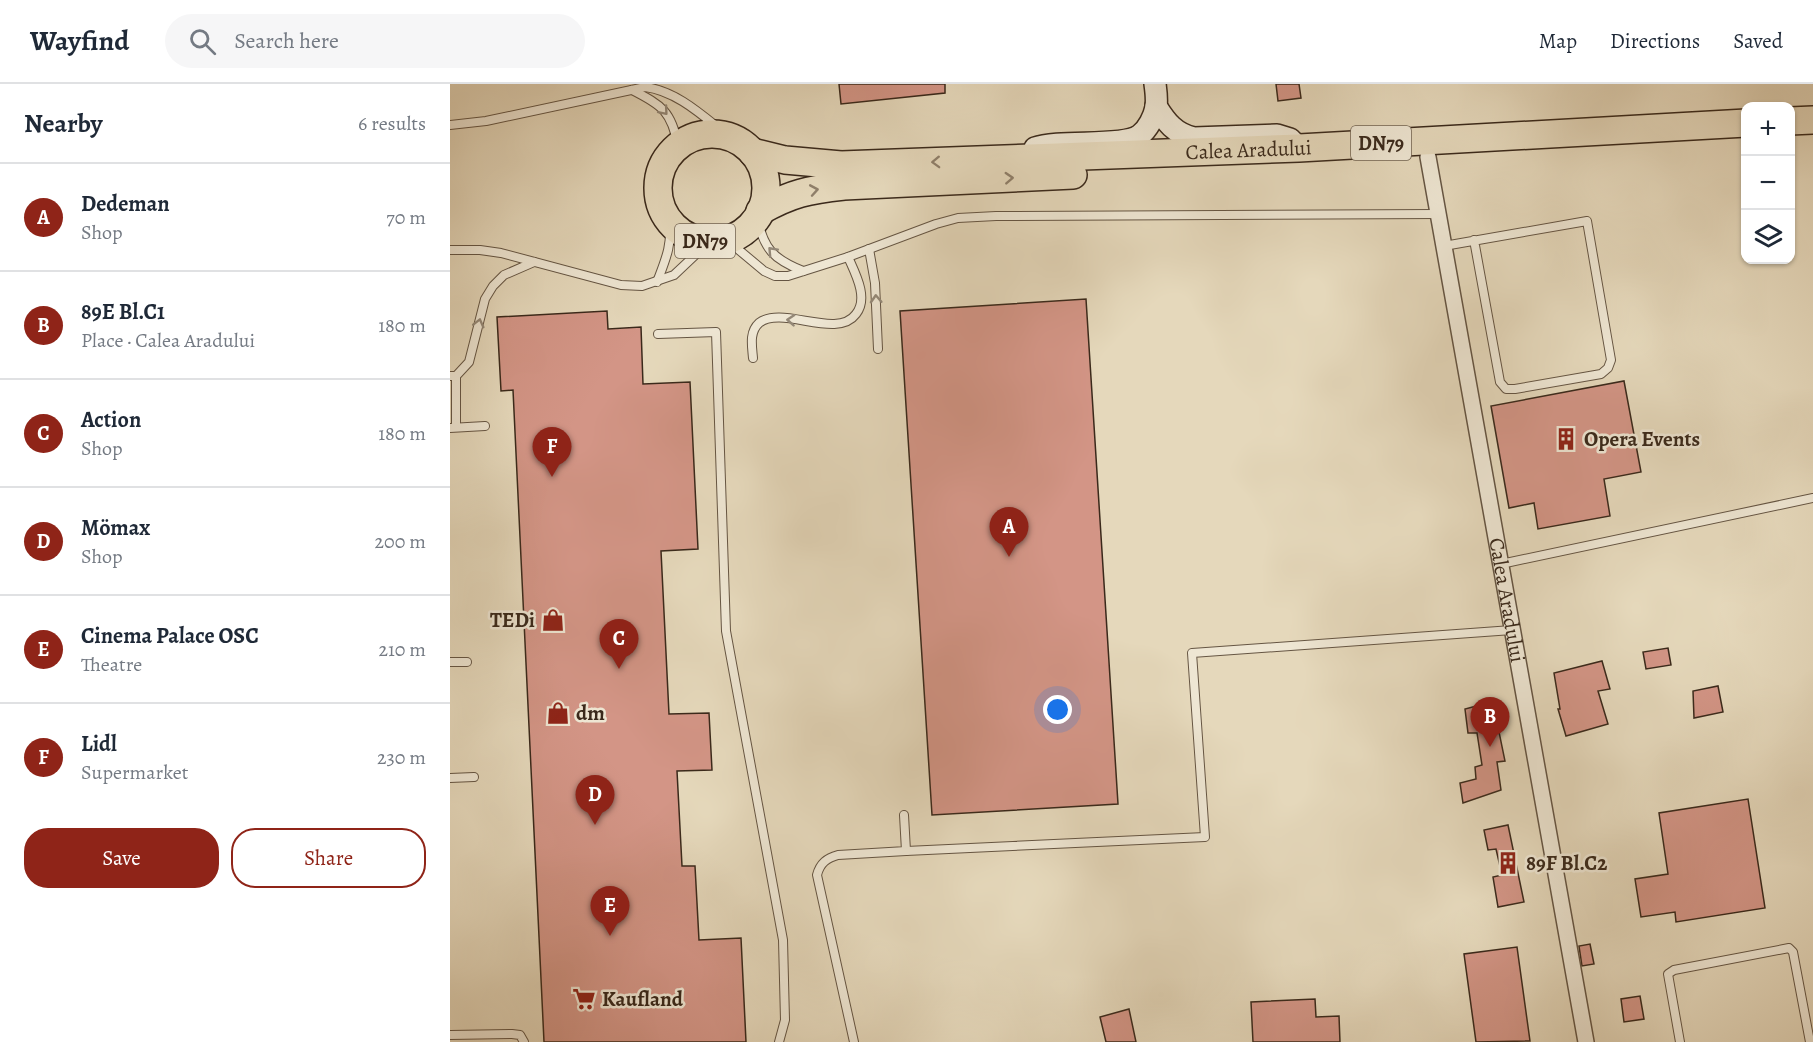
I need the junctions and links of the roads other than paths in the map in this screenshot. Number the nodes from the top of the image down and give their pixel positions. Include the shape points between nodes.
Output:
1 (1155, 84) edge
2 (632, 90) junction
3 (1156, 106) junction
4 (1813, 120) edge
5 (1795, 121) edge
6 (1741, 123) edge
7 (450, 125) edge
8 (1813, 138) edge
9 (1795, 139) edge
10 (1741, 141) edge
11 (741, 145) junction
12 (678, 146) junction
13 (1299, 148) junction
14 (1016, 158) junction
15 (1428, 158) junction
16 (1438, 214) junction
17 (758, 215) junction
18 (669, 220) junction
19 (1474, 240) junction
20 (718, 241) junction
21 (1444, 246) junction
22 (869, 249) junction
23 (450, 250) edge
24 (848, 257) junction
25 (536, 262) junction
26 (802, 271) junction
27 (657, 282) junction
28 (658, 334) dead end
29 (878, 349) dead end
30 (753, 358) dead end
31 (453, 376) edge
32 (485, 426) dead end
33 (453, 427) edge
34 (1813, 498) edge
35 (1501, 564) junction
36 (1512, 630) junction
37 (450, 662) edge
38 (467, 662) dead end
39 (474, 777) dead end
40 (450, 778) edge
41 (904, 815) dead end
42 (906, 850) junction
43 (450, 1035) edge
44 (489, 1038) edge
45 (524, 1042) edge
46 (779, 1042) edge
47 (854, 1042) edge
48 (1586, 1042) edge
49 (1680, 1042) edge
50 (1810, 1042) edge

1 - 3 street
2 - 7 lane
2 - 11 lane via 660,88
2 -> 12 lane via 657,103 669,116
3 - 13 street via 1165,121 1183,136 1277,135 1290,139
3 - 14 street via 1140,136 1050,144
4 - 5 highway
6 - 13 highway, Calea Aradului / DN79
8 - 9 highway
10 - 15 highway, Calea Aradului / DN79
11 - 12 highway, Calea Aradului / DN79 via 718,134 705,134
14 -> 11 highway, Calea Aradului / DN79 via 841,165 785,160
11 - 17 highway, DN79 via 761,165 765,180 765,196
12 - 18 highway, DN79 via 667,157 658,185 659,199
13 - 14 highway, Calea Aradului / DN79
15 - 16 street, Calea Aradului
17 -> 15 highway, Calea Aradului / DN79 via 785,197 811,189 843,186
16 - 21 street, Calea Aradului
16 - 22 lane via 977,217 936,224
17 - 20 highway, Calea Aradului / DN79 via 744,231
26 -> 17 lane via 768,250 761,237
18 - 20 highway, DN79 via 694,239
18 - 27 lane via 668,256
19 - 19 lane via 1587,221 1611,360 1608,368 1601,374 1506,388 1500,382
19 - 21 lane
20 - 26 lane via 764,272 788,276
20 - 27 lane via 674,275
21 - 35 street, Calea Aradului
22 - 24 lane
29 -> 22 lane
23 - 25 lane via 480,250
24 - 26 lane
24 -> 30 lane via 861,299 858,312 849,322 770,318 759,323 752,333
25 - 27 lane via 621,285
31 -> 25 lane via 469,362 485,299 493,286 504,276
28 - 46 lane via 716,332 726,631 783,940 784,1020
31 - 33 lane
32 - 33 lane
34 - 35 lane
35 - 36 street, Calea Aradului
36 - 42 lane via 1192,653 1205,837
36 - 48 street, Calea Aradului
37 - 38 lane
39 - 40 lane
41 - 42 lane
42 - 47 lane via 838,855 818,868
43 - 44 lane
44 - 45 lane via 520,1035
49 - 50 lane via 1668,974 1789,948 1793,952

